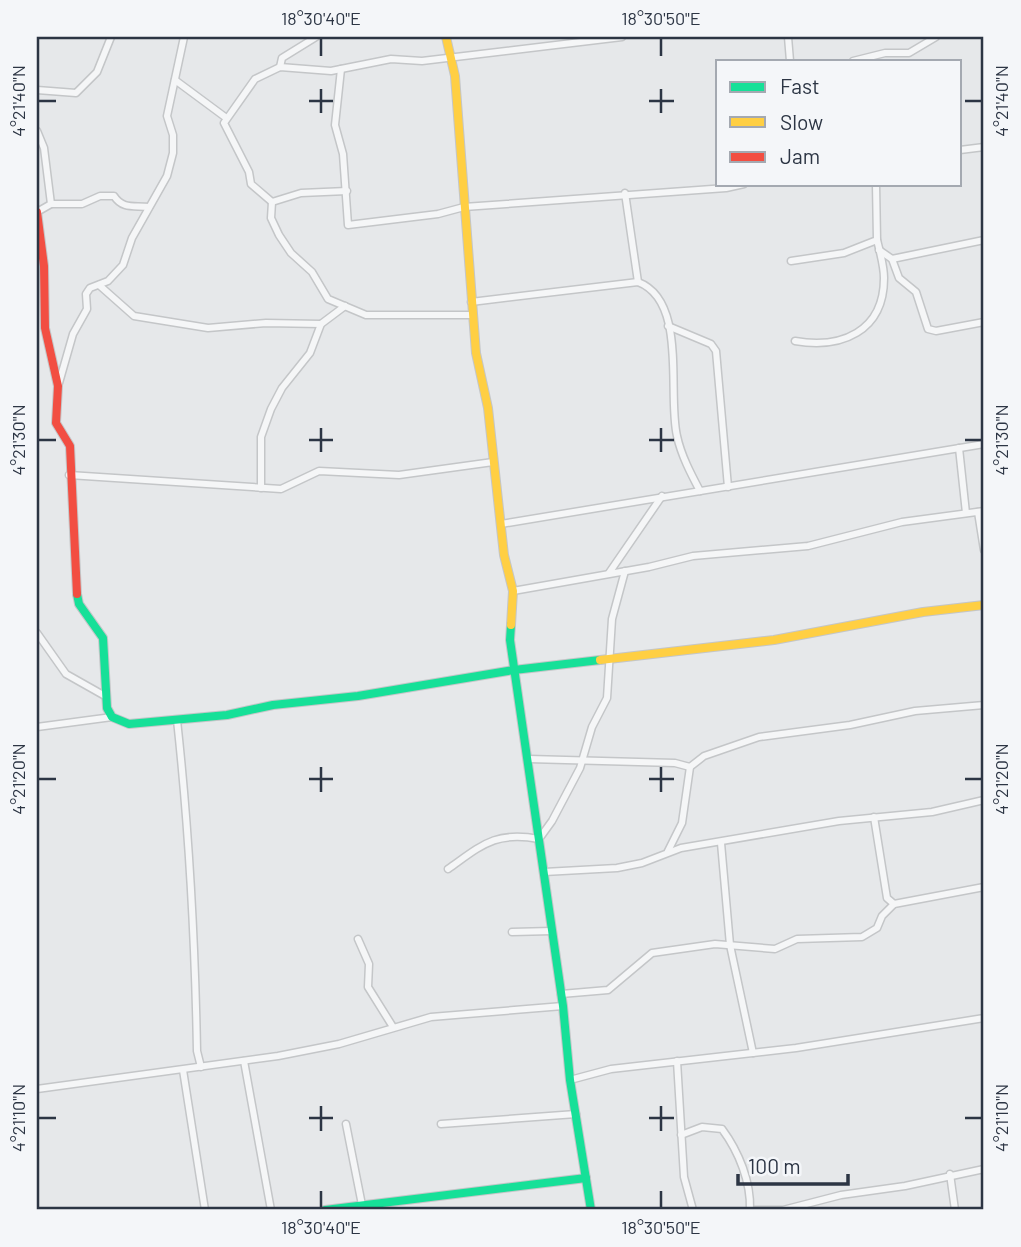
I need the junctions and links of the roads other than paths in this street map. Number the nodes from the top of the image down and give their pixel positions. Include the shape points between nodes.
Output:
1 (111, 37) edge
2 (184, 37) edge
3 (316, 37) edge
4 (446, 37) edge
5 (622, 37) edge
6 (789, 37) edge
7 (936, 37) edge
8 (574, 40) edge
9 (450, 56) junction
10 (790, 60) edge
11 (857, 60) edge
12 (280, 67) junction
13 (341, 69) junction
14 (175, 80) junction
15 (37, 90) edge
16 (225, 117) junction
17 (37, 131) edge
18 (984, 146) edge
19 (962, 150) edge
20 (735, 186) edge
21 (876, 186) edge
22 (347, 191) junction
23 (625, 193) junction
24 (272, 202) junction
25 (51, 204) junction
26 (149, 207) junction
27 (464, 207) junction
28 (37, 212) edge
29 (877, 240) junction
30 (984, 240) edge
31 (879, 250) junction
32 (892, 259) junction
33 (791, 261) dead end
34 (638, 282) junction
35 (99, 285) junction
36 (471, 302) junction
37 (348, 305) junction
38 (472, 315) junction
39 (984, 322) edge
40 (321, 324) junction
41 (668, 326) junction
42 (795, 341) dead end
43 (58, 386) junction
44 (984, 444) edge
45 (959, 448) junction
46 (493, 462) junction
47 (69, 475) junction
48 (728, 487) junction
49 (261, 488) junction
50 (700, 491) junction
51 (662, 496) junction
52 (981, 511) edge
53 (966, 513) junction
54 (501, 524) junction
55 (984, 550) edge
56 (625, 571) junction
57 (609, 573) junction
58 (513, 590) junction
59 (984, 605) edge
60 (37, 633) edge
61 (610, 657) junction
62 (513, 670) junction
63 (105, 696) junction
64 (984, 705) edge
65 (112, 717) junction
66 (177, 720) junction
67 (37, 727) edge
68 (584, 758) junction
69 (529, 759) junction
70 (690, 767) junction
71 (984, 800) edge
72 (874, 817) junction
73 (538, 839) junction
74 (721, 843) junction
75 (668, 851) junction
76 (448, 869) dead end
77 (544, 872) junction
78 (984, 887) edge
79 (894, 904) junction
80 (552, 931) junction
81 (512, 932) dead end
82 (358, 939) dead end
83 (730, 945) junction
84 (561, 994) junction
85 (563, 1006) junction
86 (984, 1018) edge
87 (393, 1027) junction
88 (753, 1053) junction
89 (244, 1061) junction
90 (677, 1061) junction
91 (201, 1067) junction
92 (183, 1070) junction
93 (570, 1080) junction
94 (37, 1089) edge
95 (576, 1114) junction
96 (345, 1124) dead end
97 (441, 1124) dead end
98 (681, 1135) junction
99 (984, 1169) edge
100 (950, 1174) junction
101 (586, 1178) junction
102 (363, 1208) edge
103 (205, 1210) edge
104 (271, 1210) edge
105 (325, 1210) edge
106 (591, 1210) edge
107 (693, 1210) edge
108 (752, 1210) edge
109 (955, 1210) edge

1 - 15 street via 97,72 76,93
2 - 14 street
3 - 12 street via 282,58
4 - 9 street
5 - 8 street
6 - 10 street
7 - 11 street via 909,53
8 - 9 street
9 - 13 street via 422,61 391,59
9 - 27 street
12 - 13 street
12 - 16 street via 255,79
13 - 22 street via 335,125
14 - 16 street
14 - 26 street via 167,116 173,153
16 - 24 street via 251,184
17 - 25 street via 44,148
18 - 19 street
20 - 23 street
21 - 29 street
22 - 24 street via 301,193
22 - 27 street via 348,225
23 - 27 street
23 - 34 street
24 - 37 street via 271,218 291,253 312,272 328,299
25 - 26 street via 82,204 107,196 129,207
25 - 28 street
26 - 35 street via 123,265
27 - 36 street
28 - 43 street via 45,328
29 - 31 street
29 - 33 street via 844,253
30 - 32 street
31 - 32 street
31 - 42 street via 884,278 881,299 857,334 833,344
32 - 39 street via 900,278 916,292 928,329
34 - 36 street
34 - 41 street via 653,290
35 - 40 street via 134,316 208,328
35 - 43 street via 86,294 87,309 73,334
36 - 38 street
37 - 38 street via 366,315
37 - 40 street
38 - 46 street
40 - 49 street via 310,353 282,387 264,428
41 - 48 street via 711,344 716,351
41 - 50 street via 674,347 676,435
43 - 47 street via 56,423 70,446
44 - 45 street
45 - 48 street
45 - 53 street
46 - 49 street via 390,475 319,471 281,489
46 - 54 street
47 - 49 street
47 - 63 street via 76,592 103,638
48 - 50 street
50 - 51 street
51 - 54 street
51 - 57 street
52 - 53 street
52 - 55 street
53 - 56 street via 902,522 808,546 693,556
54 - 58 street
56 - 57 street
56 - 61 street via 611,619
57 - 58 street
58 - 62 street
59 - 61 street via 774,640
60 - 63 street via 66,674
61 - 62 street
61 - 68 street via 607,698 592,727
62 - 66 street
62 - 69 street
63 - 65 street
64 - 70 street via 915,711 759,737 704,756
65 - 66 street via 129,724
65 - 67 street
66 - 91 street via 192,872 190,919
68 - 69 street
68 - 70 street
68 - 73 street
69 - 73 street
70 - 75 street via 682,822
71 - 72 street via 932,812
72 - 74 street
72 - 79 street via 887,898
73 - 76 street via 514,834 488,840
73 - 77 street
74 - 75 street
74 - 83 street
75 - 77 street via 617,868
77 - 80 street
78 - 79 street
79 - 83 street via 877,928 862,937 797,939 760,950
80 - 81 street
80 - 84 street
82 - 87 street via 369,964 368,987
83 - 84 street via 652,953 608,990
83 - 88 street
84 - 85 street
85 - 87 street via 459,1013
85 - 93 street
86 - 88 street
87 - 89 street via 339,1044
88 - 90 street
89 - 91 street
89 - 104 street
90 - 93 street via 611,1069
90 - 98 street
91 - 92 street
92 - 94 street
92 - 103 street
93 - 95 street
95 - 97 street
95 - 101 street
96 - 102 street
98 - 107 street via 684,1177
98 - 108 street via 702,1127 722,1129 743,1167
99 - 100 street
100 - 108 street via 783,1210
100 - 109 street
101 - 102 street
101 - 106 street
102 - 105 street

